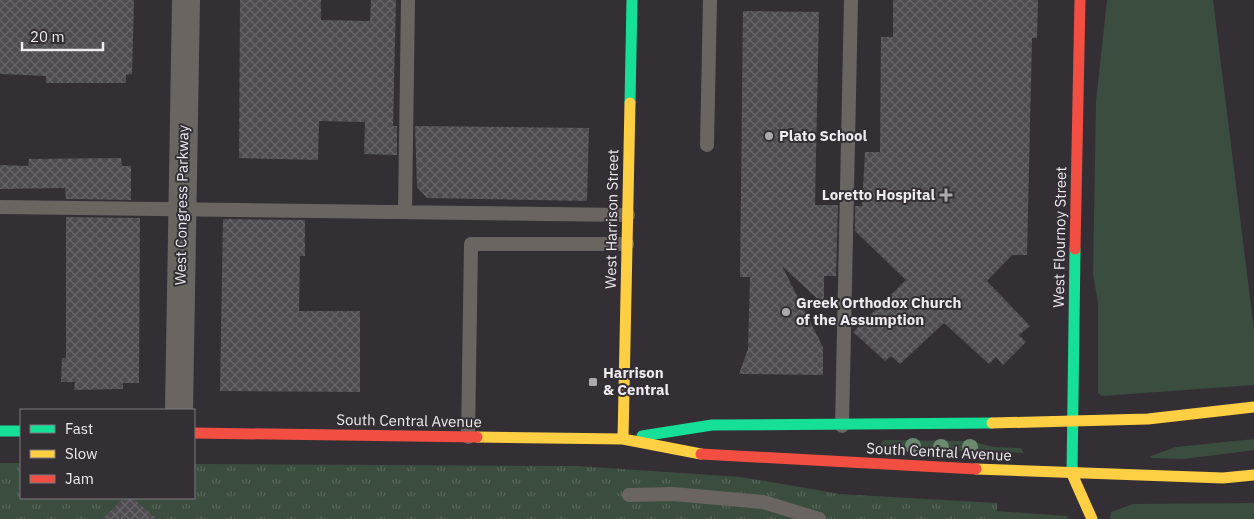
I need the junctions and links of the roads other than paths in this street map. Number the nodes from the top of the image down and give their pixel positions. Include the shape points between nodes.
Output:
1 (186, 0) edge
2 (408, 0) edge
3 (632, 0) edge
4 (710, 0) edge
5 (851, 0) edge
6 (1080, 0) edge
7 (707, 144) dead end
8 (0, 207) edge
9 (182, 209) junction
10 (405, 212) junction
11 (628, 214) junction
12 (627, 244) junction
13 (1254, 407) edge
14 (179, 409) edge
15 (1071, 422) junction
16 (842, 426) junction
17 (0, 431) edge
18 (20, 431) edge
19 (195, 433) edge
20 (468, 437) junction
21 (623, 439) junction
22 (1072, 474) junction
23 (1254, 475) edge
24 (628, 495) dead end
25 (819, 519) edge
26 (1092, 519) edge

1 - 9 street, West Congress Parkway
2 - 10 lane
3 - 11 main road, West Harrison Street
4 - 7 lane
5 - 16 lane
6 - 15 main road, West Flournoy Street
8 - 9 lane
9 - 10 lane
9 - 14 street, West Congress Parkway
10 - 11 lane
11 - 12 main road, West Harrison Street
12 - 20 lane via 471,244
12 - 21 main road, West Harrison Street
13 - 15 main road, South Central Avenue via 1148,419
15 - 16 main road, South Central Avenue
15 - 22 main road, West Flournoy Street
16 - 21 main road, South Central Avenue via 712,425
17 - 18 main road
19 - 20 main road, South Central Avenue
20 - 21 main road, South Central Avenue
21 - 22 main road, South Central Avenue via 710,456
22 - 23 main road, South Central Avenue via 1223,478
22 - 26 main road
24 - 25 lane via 673,494 763,502

